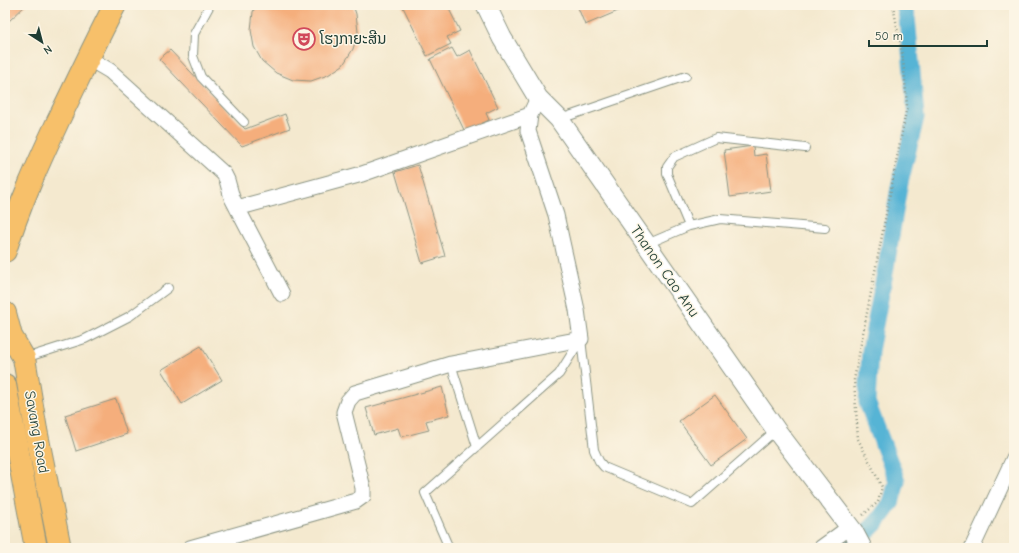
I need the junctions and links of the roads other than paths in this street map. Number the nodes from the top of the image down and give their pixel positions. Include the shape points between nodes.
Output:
1 (115, 5) edge
2 (210, 5) edge
3 (486, 5) edge
4 (88, 58) junction
5 (686, 76) dead end
6 (538, 98) junction
7 (530, 115) junction
8 (559, 119) junction
9 (244, 122) dead end
10 (805, 148) dead end
11 (237, 208) junction
12 (10, 217) edge
13 (689, 226) junction
14 (825, 228) dead end
15 (647, 244) junction
16 (5, 251) edge
17 (168, 288) dead end
18 (282, 294) dead end
19 (5, 313) edge
20 (581, 339) junction
21 (13, 348) edge
22 (451, 364) junction
23 (5, 385) edge
24 (776, 430) junction
25 (477, 447) junction
26 (1014, 458) edge
27 (852, 529) junction
28 (36, 548) edge
29 (60, 548) edge
30 (190, 548) edge
31 (449, 548) edge
32 (821, 548) edge
33 (862, 548) edge
34 (972, 548) edge

1 - 4 main road
2 - 9 lane via 194,34 193,56 201,77
3 - 6 street, Thanon Cao Anu via 502,38
4 - 11 street via 110,71 224,174
4 - 12 main road
5 - 8 lane
6 - 7 street
6 - 8 street, Thanon Cao Anu
7 - 11 street via 362,174
7 - 20 street via 528,131 556,215
8 - 15 street, Thanon Cao Anu
10 - 13 lane via 716,138 674,157 667,167 667,174
11 - 18 street
12 - 16 main road
13 - 14 lane via 720,219
13 - 15 lane
15 - 24 street, Thanon Cao Anu
17 - 21 lane via 130,316 85,339
19 - 21 main road, Savang Road
20 - 22 street
20 - 24 lane via 594,450 604,467 692,504
20 - 25 lane via 559,374
21 - 29 main road, Savang Road via 36,430
22 - 25 lane
22 - 30 street via 355,393 348,401 344,412 363,488 363,496 356,501
23 - 28 main road, Savang Road
24 - 27 street, Thanon Cao Anu
25 - 31 lane via 425,493
26 - 34 street
27 - 32 street
27 - 33 street, Thanon Cao Anu

